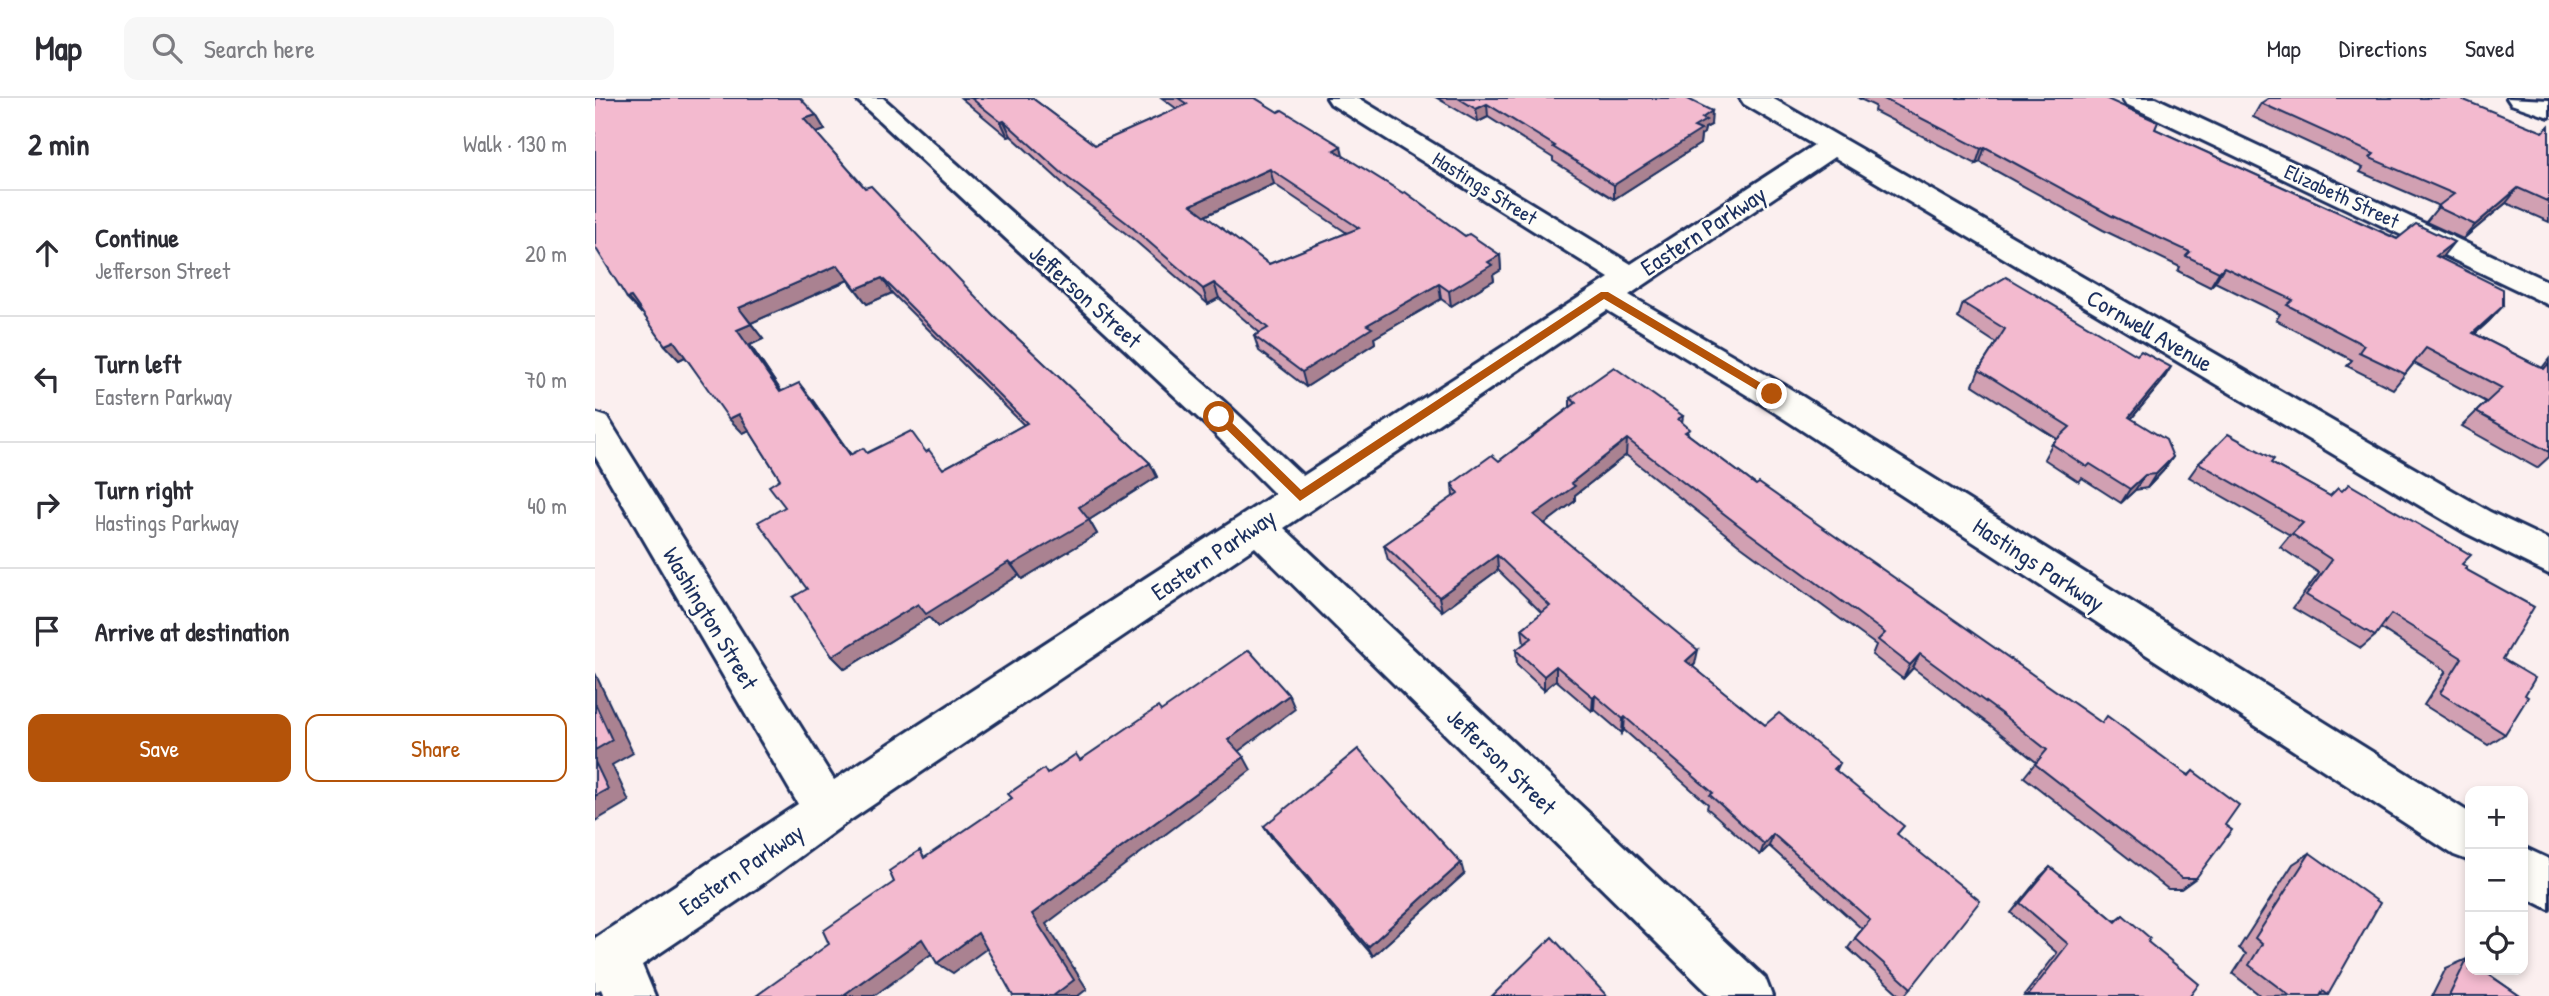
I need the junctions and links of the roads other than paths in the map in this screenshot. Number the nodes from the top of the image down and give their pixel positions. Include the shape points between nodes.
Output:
1 (868, 98) edge
2 (1340, 98) edge
3 (1753, 98) edge
4 (2135, 98) edge
5 (2520, 98) edge
6 (2549, 109) edge
7 (1833, 145) junction
8 (1617, 286) junction
9 (2549, 295) edge
10 (595, 426) edge
11 (1300, 496) junction
12 (1257, 525) junction
13 (2549, 558) edge
14 (827, 810) junction
15 (2465, 836) edge
16 (2528, 873) edge
17 (2549, 885) edge
18 (612, 973) edge
19 (1748, 996) edge

1 - 11 street, Jefferson Street
2 - 8 street, Hastings Street
3 - 7 street, Cornwell Avenue
4 - 9 street, Elizabeth Street
5 - 6 street
7 - 8 street, Eastern Parkway
7 - 13 street, Cornwell Avenue via 2477,522
8 - 11 street, Eastern Parkway
8 - 15 street, Hastings Parkway via 1772,394
10 - 14 street, Washington Street
11 - 12 street, Eastern Parkway
12 - 14 street, Eastern Parkway
12 - 19 street, Jefferson Street
14 - 18 street, Eastern Parkway
16 - 17 street

